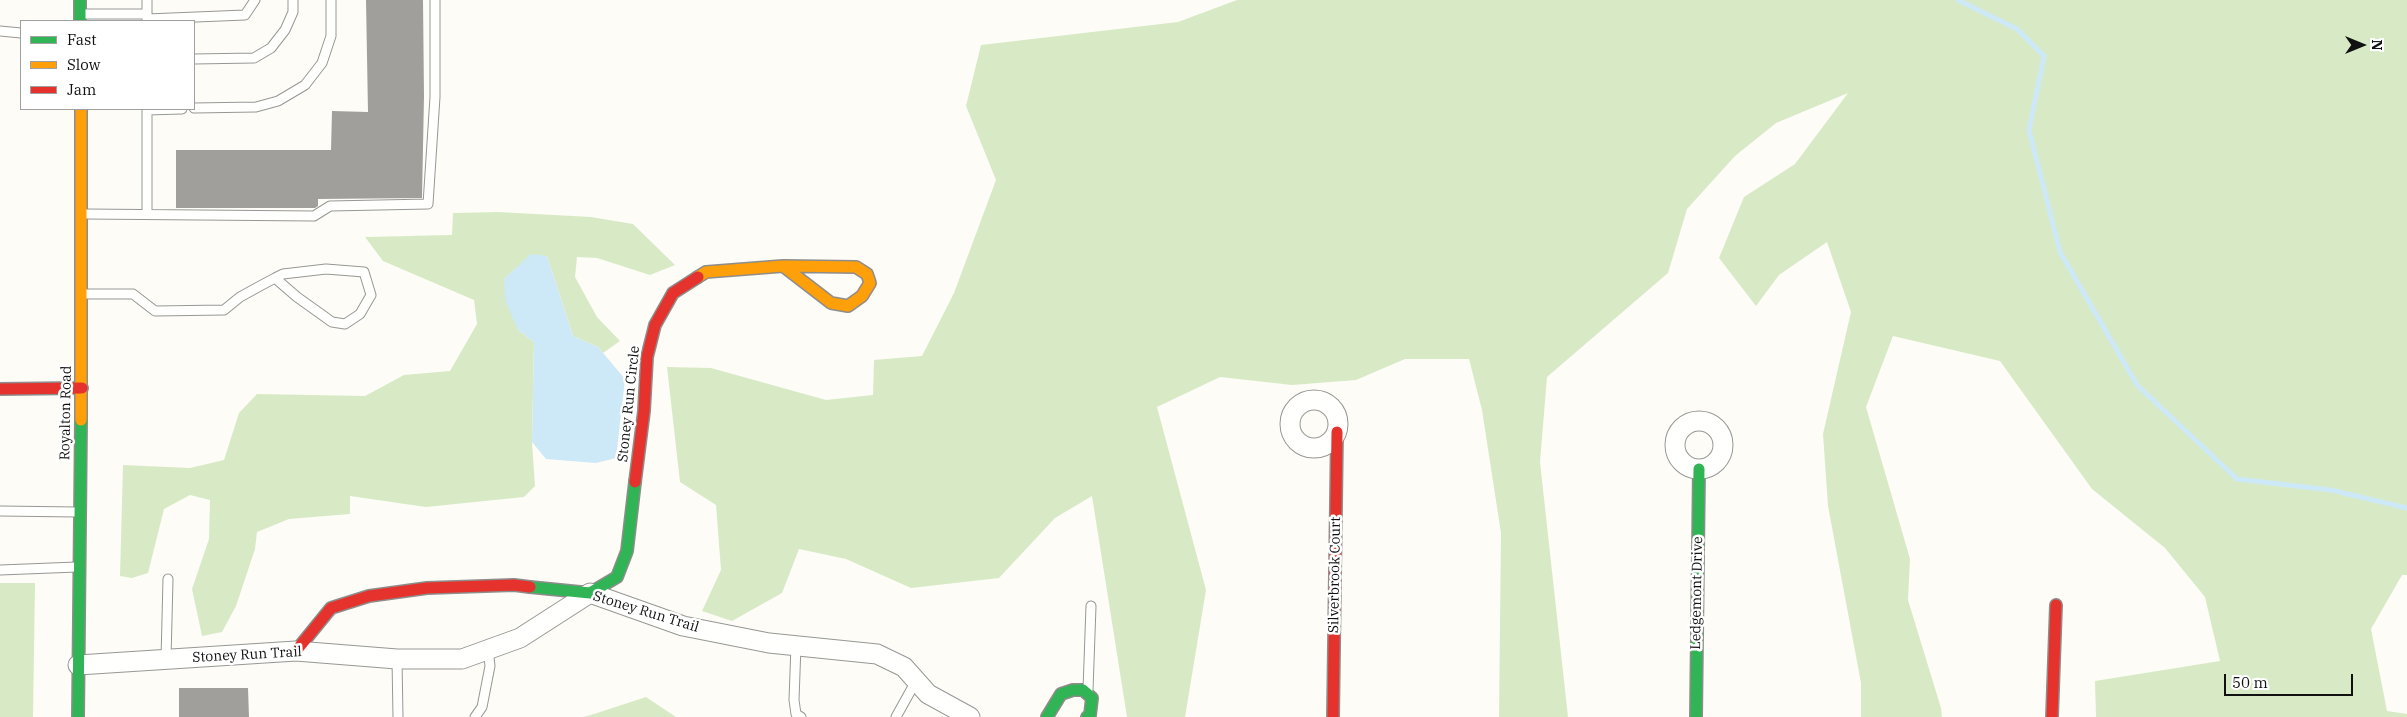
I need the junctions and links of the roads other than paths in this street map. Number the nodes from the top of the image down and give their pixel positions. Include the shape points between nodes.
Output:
1 (80, 0) edge
2 (146, 0) edge
3 (255, 0) edge
4 (293, 0) edge
5 (331, 0) edge
6 (435, 0) edge
7 (80, 18) edge
8 (147, 18) edge
9 (0, 31) edge
10 (20, 33) edge
11 (195, 59) edge
12 (195, 108) edge
13 (81, 110) edge
14 (146, 110) edge
15 (82, 214) junction
16 (146, 214) junction
17 (783, 266) junction
18 (275, 278) junction
19 (82, 294) junction
20 (82, 388) junction
21 (0, 389) edge
22 (1337, 432) dead end
23 (1699, 469) dead end
24 (0, 511) edge
25 (80, 512) junction
26 (79, 567) junction
27 (0, 570) edge
28 (168, 579) dead end
29 (590, 592) junction
30 (2056, 605) dead end
31 (1091, 606) dead end
32 (796, 645) junction
33 (488, 649) junction
34 (296, 651) junction
35 (166, 659) junction
36 (397, 659) junction
37 (78, 665) junction
38 (916, 680) junction
39 (1088, 695) junction
40 (78, 717) edge
41 (398, 717) edge
42 (475, 717) edge
43 (801, 717) edge
44 (896, 717) edge
45 (970, 717) edge
46 (1047, 717) edge
47 (1087, 717) edge
48 (1333, 717) edge
49 (1696, 717) edge
50 (2052, 717) edge

1 - 7 street
2 - 8 lane
3 - 8 lane via 245,15
4 - 11 lane via 293,12 285,30 271,48 254,58
5 - 12 lane via 331,36 322,63 305,85 278,101 256,107
6 - 16 lane via 435,97 428,204 330,206 314,216
7 - 8 lane
9 - 10 lane
13 - 15 street, Royalton Road
14 - 16 lane
15 - 16 lane
15 - 19 street, Royalton Road
17 - 17 street, Stoney Run Circle via 830,303 848,306 862,296 870,283 867,274 856,267
17 - 29 street, Stoney Run Circle via 706,272 673,292 656,325 647,357 644,411 627,551 617,577
18 - 18 lane via 326,268 364,272 371,295 360,314 345,324 332,322
18 - 19 lane via 240,297 224,310 154,311 133,294
19 - 20 street, Royalton Road
20 - 21 street
20 - 25 street, Royalton Road
22 - 48 street, Silverbrook Court
23 - 49 street, Ledgemont Drive
24 - 25 lane
25 - 26 street, Royalton Road
26 - 27 lane
26 - 37 street, Royalton Road
28 - 35 lane
29 - 32 street, Stoney Run Trail via 683,626
29 - 33 street, Stoney Run Trail via 520,638
29 - 34 street via 504,586 427,588 369,596 331,608
30 - 50 street
31 - 39 lane
32 - 38 street, Stoney Run Trail via 878,654 904,666
32 - 43 lane via 794,700 796,714
33 - 36 street, Stoney Run Trail via 462,659
33 - 42 lane via 490,666 482,707
34 - 35 street, Stoney Run Trail
34 - 36 street, Stoney Run Trail
35 - 37 street, Stoney Run Trail
36 - 41 lane
37 - 40 street, Royalton Road
38 - 44 lane
38 - 45 street, Stoney Run Trail via 928,694
39 - 46 street via 1083,690 1061,694
39 - 47 street via 1092,698

